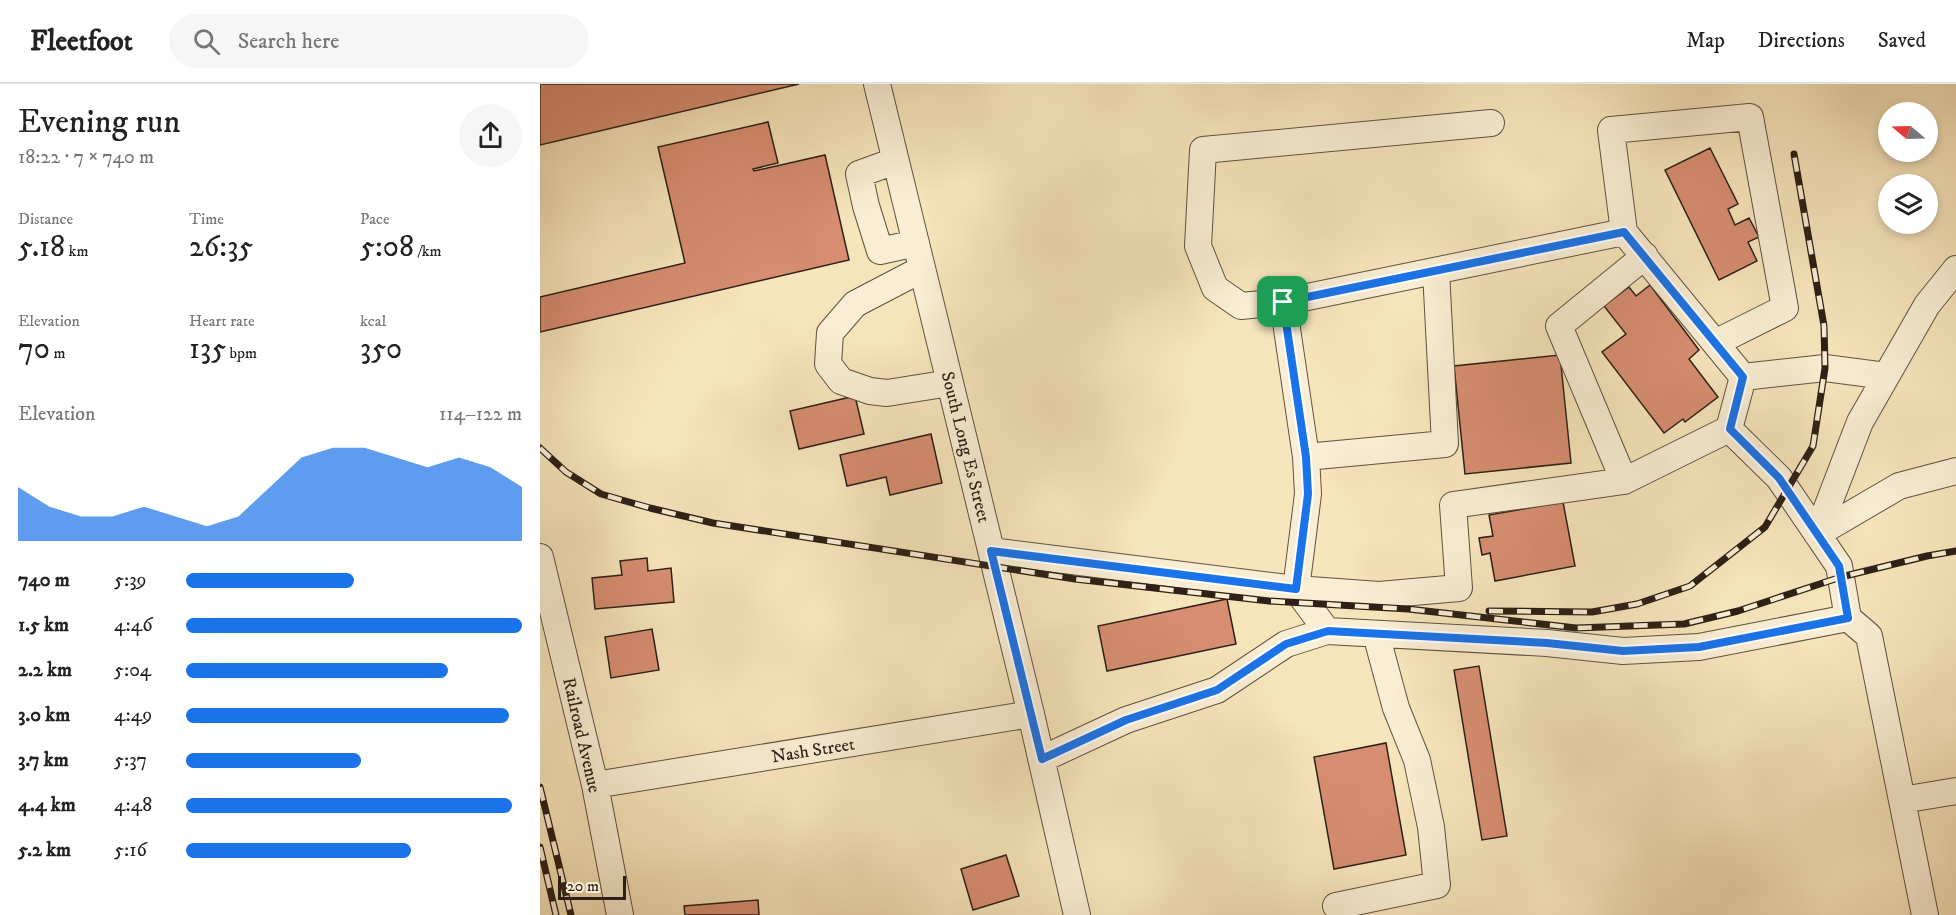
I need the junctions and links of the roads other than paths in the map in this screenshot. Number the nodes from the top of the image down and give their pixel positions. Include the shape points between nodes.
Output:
1 (876, 84) edge
2 (1491, 123) dead end
3 (896, 161) junction
4 (1624, 232) junction
5 (916, 243) junction
6 (1645, 256) junction
7 (922, 269) junction
8 (1956, 269) edge
9 (1436, 271) junction
10 (1283, 302) junction
11 (1715, 343) junction
12 (1886, 376) junction
13 (1743, 377) junction
14 (950, 382) junction
15 (1730, 429) junction
16 (1306, 457) junction
17 (1956, 471) edge
18 (1624, 481) junction
19 (1817, 534) junction
20 (991, 551) junction
21 (540, 557) edge
22 (1296, 589) junction
23 (1848, 618) junction
24 (1328, 631) junction
25 (1376, 634) junction
26 (1031, 714) junction
27 (1042, 759) junction
28 (595, 785) junction
29 (1956, 791) edge
30 (1902, 800) junction
31 (1336, 906) dead end
32 (620, 915) edge
33 (1077, 915) edge
34 (1925, 915) edge

1 - 3 street, South Long Es Street
2 - 10 street via 1203,150 1198,246 1215,288 1241,306
3 - 5 street, South Long Es Street
3 - 5 street via 859,174 866,206 880,251
4 - 6 street
4 - 9 street
4 - 11 street via 1611,130 1750,117 1785,308
5 - 7 street, South Long Es Street
6 - 11 street
6 - 18 street via 1559,326
7 - 14 street, South Long Es Street
7 - 14 street via 855,304 830,333 828,364 841,381 870,391 887,393
8 - 12 street via 1927,304
9 - 10 street
9 - 16 street via 1445,444
10 - 16 street
11 - 13 street
12 - 13 street via 1825,368
12 - 19 street via 1860,422
13 - 15 street
14 - 20 street, South Long Es Street
15 - 18 street
15 - 19 street via 1779,478
16 - 22 street via 1308,494
17 - 19 street via 1899,486
18 - 22 street via 1453,505 1459,588 1379,595
19 - 23 street via 1839,566
20 - 22 street
20 - 26 street, South Long Es Street
21 - 28 street, Railroad Avenue
22 - 24 street
23 - 25 street via 1699,647 1623,651
23 - 30 street via 1869,636
24 - 25 street
24 - 27 street via 1286,644 1217,690 1126,720
25 - 31 street via 1396,708 1417,760 1431,826 1437,885
26 - 27 street, South Long Es Street
26 - 28 street, Nash Street
27 - 33 street, South Long Es Street
28 - 32 street, Railroad Avenue
29 - 30 street
30 - 34 street

